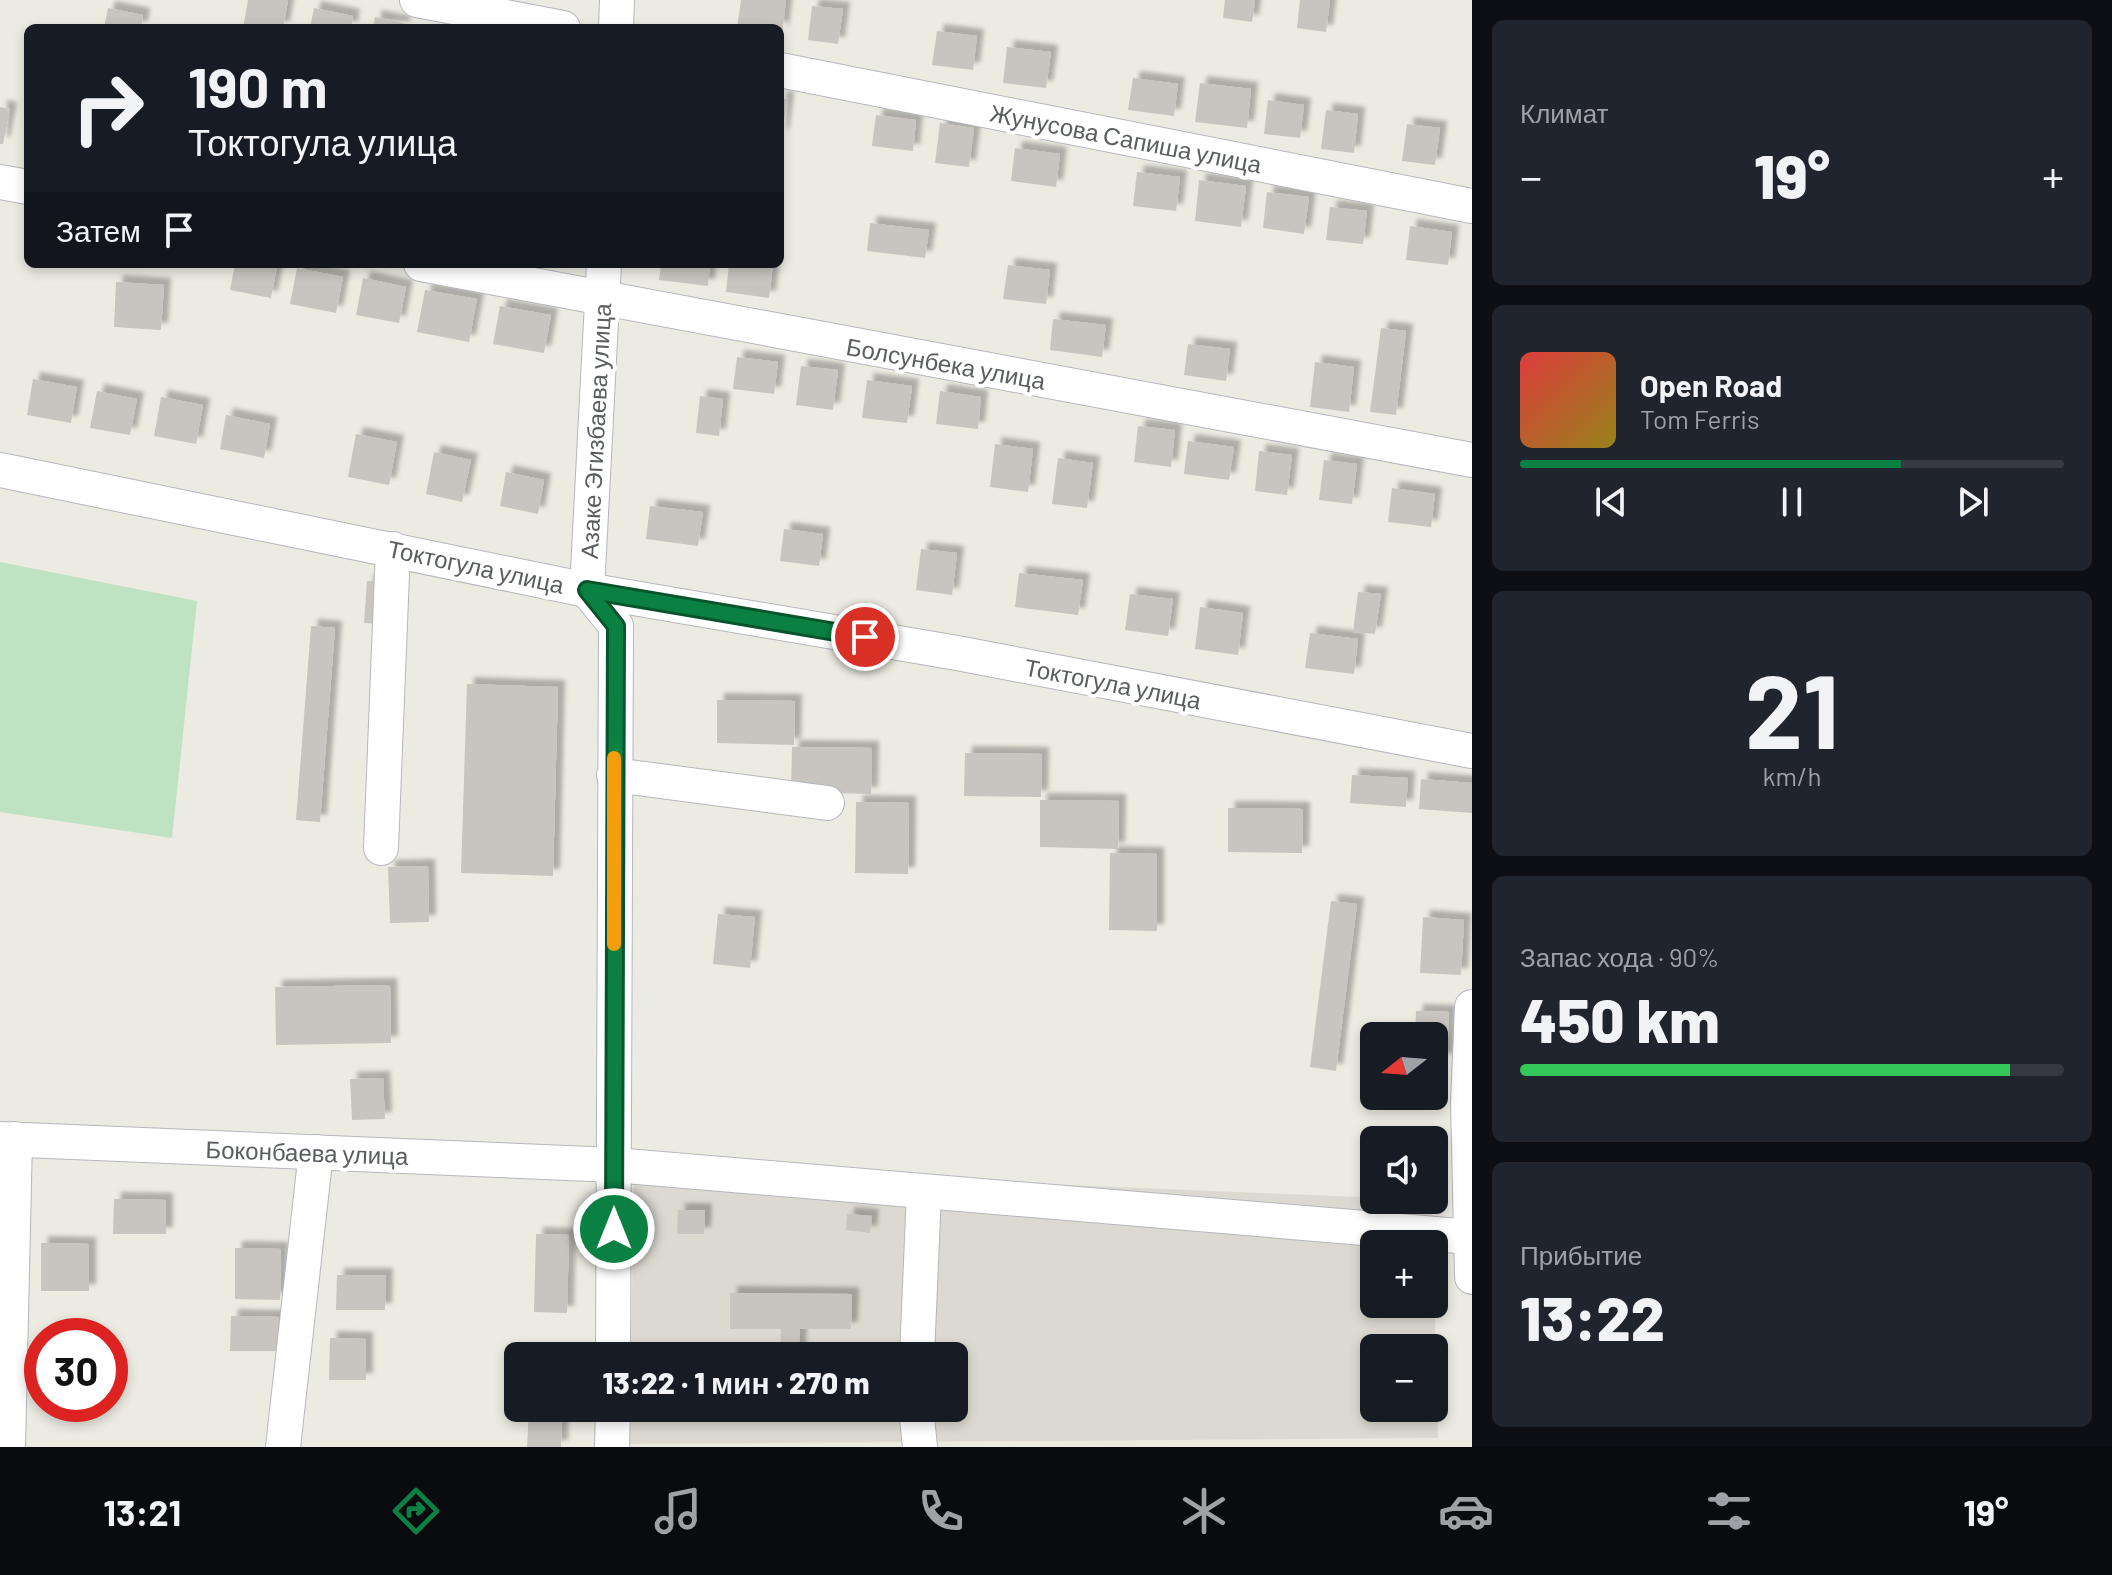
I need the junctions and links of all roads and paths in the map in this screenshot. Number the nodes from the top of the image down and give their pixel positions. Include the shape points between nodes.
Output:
1 (417, 0) edge
2 (617, 0) edge
3 (542, 24) edge
4 (616, 24) edge
5 (784, 71) edge
6 (0, 182) edge
7 (24, 186) edge
8 (1472, 206) edge
9 (442, 268) edge
10 (604, 268) edge
11 (602, 299) junction
12 (1472, 460) edge
13 (0, 470) edge
14 (393, 549) junction
15 (587, 590) junction
16 (1472, 751) edge
17 (614, 775) junction
18 (827, 803) dead end
19 (381, 848) dead end
20 (1472, 1007) edge
21 (7, 1139) edge
22 (316, 1152) junction
23 (614, 1165) junction
24 (924, 1192) junction
25 (1471, 1237) edge
26 (1472, 1277) edge
27 (613, 1342) edge
28 (918, 1342) edge
29 (613, 1422) edge
30 (917, 1422) edge
31 (8, 1447) edge
32 (283, 1447) edge
33 (612, 1447) edge
34 (920, 1447) edge

1 - 3 street
2 - 4 street
5 - 8 street, Жунусова Сапиша улица
6 - 7 street
9 - 11 street, Болсунбека улица
10 - 11 street, Азаке Эгизбаева улица
11 - 12 street, Болсунбека улица
11 - 15 street, Азаке Эгизбаева улица
13 - 14 street, Токтогула улица
14 - 15 street, Токтогула улица
14 - 19 street
15 - 16 street, Токтогула улица via 957,653
15 - 17 street, Азаке Эгизбаева улица via 616,626
17 - 18 street
17 - 23 street, Азаке Эгизбаева улица
20 - 25 street
21 - 22 street, Боконбаева улица
21 - 31 street
22 - 23 street, Боконбаева улица
22 - 32 street
23 - 24 street, Боконбаева улица
23 - 27 street, Азаке Эгизбаева улица
24 - 25 street, Боконбаева улица
24 - 28 street
25 - 26 street
29 - 33 street
30 - 34 street

